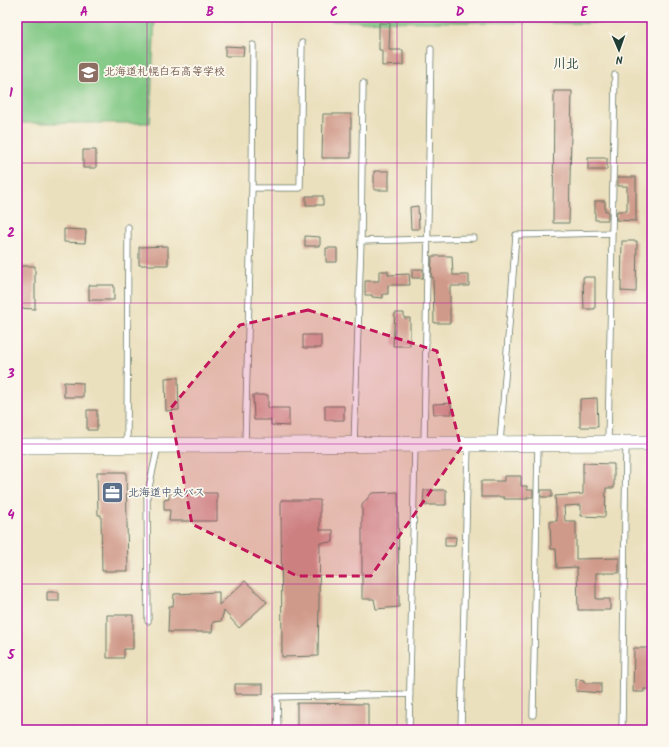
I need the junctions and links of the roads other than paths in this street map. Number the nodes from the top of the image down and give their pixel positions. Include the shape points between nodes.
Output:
1 (302, 43) dead end
2 (253, 45) dead end
3 (431, 49) dead end
4 (614, 75) dead end
5 (363, 83) dead end
6 (252, 188) junction
7 (128, 227) dead end
8 (612, 233) junction
9 (474, 238) dead end
10 (428, 240) junction
11 (362, 241) junction
12 (538, 443) junction
13 (608, 443) junction
14 (626, 443) junction
15 (652, 443) edge
16 (354, 444) junction
17 (419, 444) junction
18 (468, 444) junction
19 (500, 444) junction
20 (245, 445) junction
21 (17, 446) edge
22 (127, 446) junction
23 (158, 446) junction
24 (148, 620) dead end
25 (410, 694) junction
26 (533, 714) dead end
27 (278, 730) edge
28 (409, 730) edge
29 (461, 730) edge
30 (622, 730) edge

1 - 6 lane via 300,188
2 - 6 lane
3 - 10 lane
4 - 8 lane
5 - 11 lane
6 - 20 lane
7 - 22 lane
8 - 13 lane
8 - 19 lane via 516,235
9 - 10 lane
10 - 11 lane
10 - 17 lane
11 - 16 lane
12 - 13 street
12 - 19 street
12 - 26 lane
13 - 14 street
14 - 15 street
14 - 30 lane
16 - 17 street
16 - 20 street
17 - 18 street
17 - 25 lane
18 - 19 street
18 - 29 lane
20 - 23 street
21 - 22 street
22 - 23 street
23 - 24 lane via 147,496
25 - 27 lane via 277,696
25 - 28 lane

